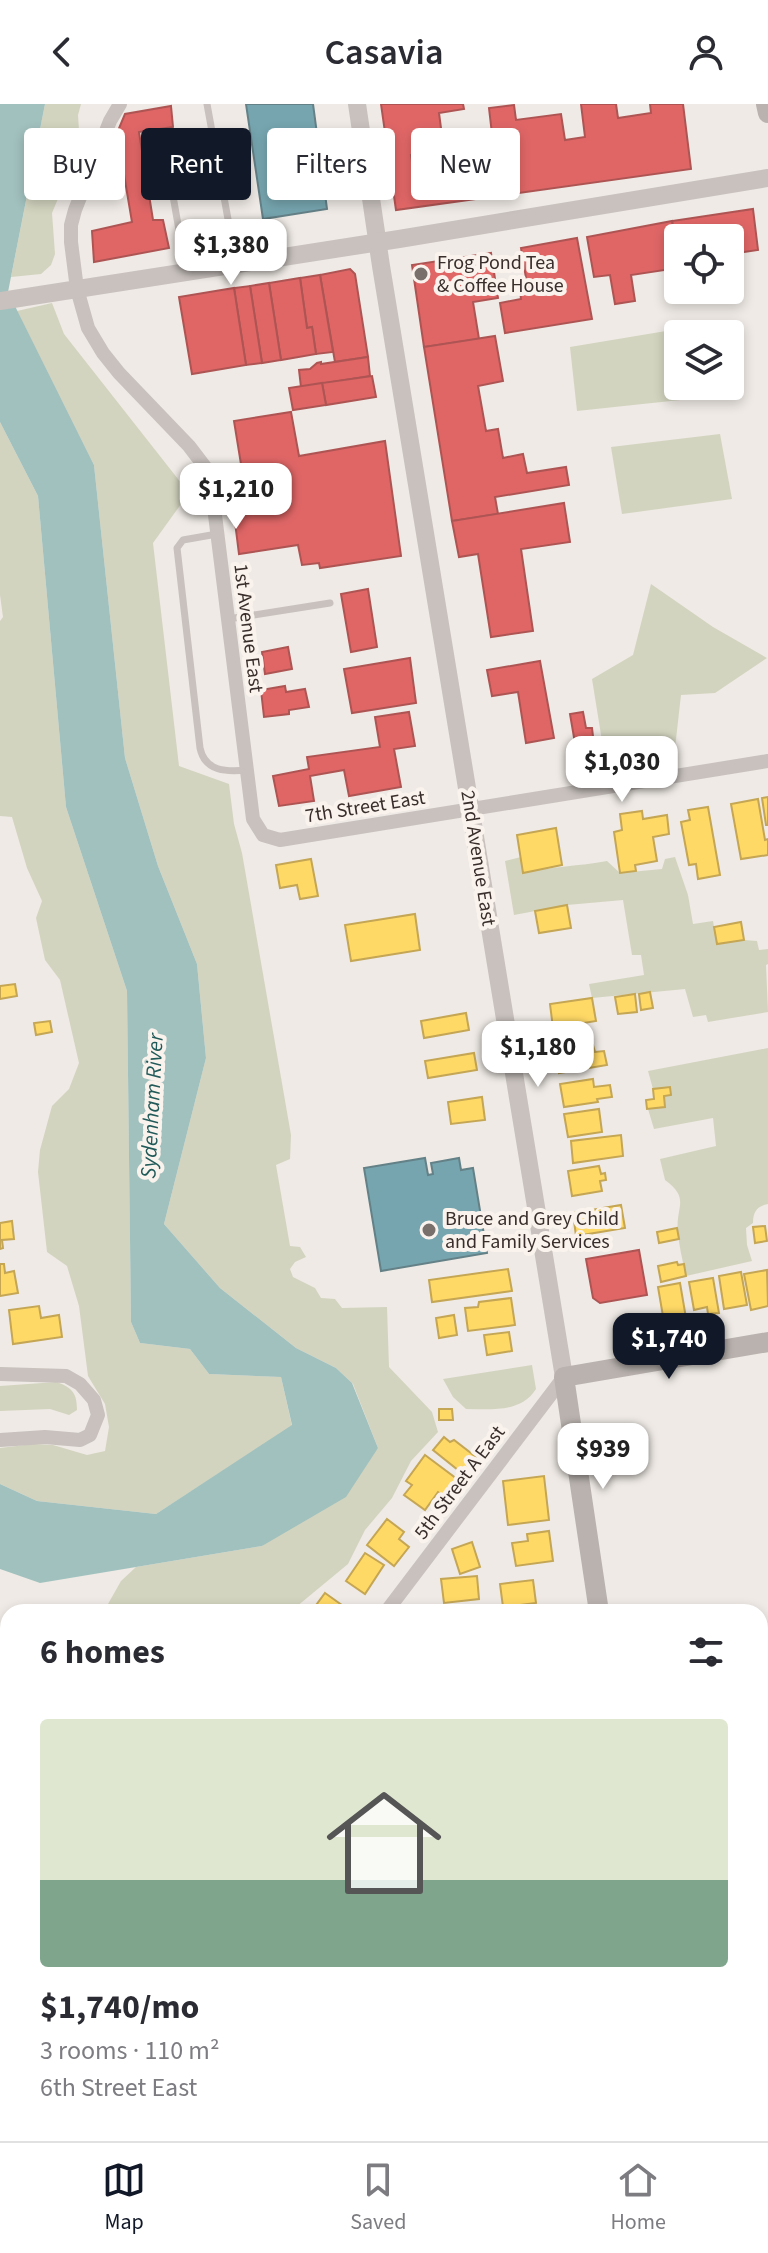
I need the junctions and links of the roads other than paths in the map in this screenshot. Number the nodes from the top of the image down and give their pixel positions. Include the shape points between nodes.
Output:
1 (120, 104) edge
2 (207, 104) edge
3 (357, 104) edge
4 (766, 104) edge
5 (768, 113) edge
6 (768, 178) edge
7 (174, 200) edge
8 (378, 242) junction
9 (236, 265) junction
10 (186, 272) junction
11 (77, 289) junction
12 (8, 300) edge
13 (217, 534) junction
14 (330, 603) dead end
15 (228, 619) junction
16 (768, 761) edge
17 (247, 770) junction
18 (471, 809) junction
19 (257, 828) joint
20 (768, 1342) edge
21 (0, 1374) edge
22 (564, 1377) junction
23 (0, 1440) edge
24 (392, 1604) edge
25 (598, 1604) edge

1 - 11 street, 1st Avenue East via 71,225
2 - 9 lane
3 - 8 street, 2nd Avenue East
4 - 5 main road
6 - 8 street
7 - 10 lane
8 - 9 street
8 - 18 street, 2nd Avenue East
9 - 10 street
10 - 11 street
11 - 12 street
11 - 13 street, 1st Avenue East via 88,328 103,353 205,467
13 - 15 street, 1st Avenue East
13 - 17 lane via 183,540 177,548 200,748 211,766
14 - 15 lane
15 - 17 street, 1st Avenue East
16 - 18 street, 7th Street East
17 - 19 street, 1st Avenue East
18 - 19 street, 7th Street East via 280,840
18 - 22 street, 2nd Avenue East
20 - 22 main road
21 - 23 street via 66,1376 94,1400 98,1415 90,1435 80,1440
22 - 24 street, 5th Street A East
22 - 25 main road, 2nd Avenue East

